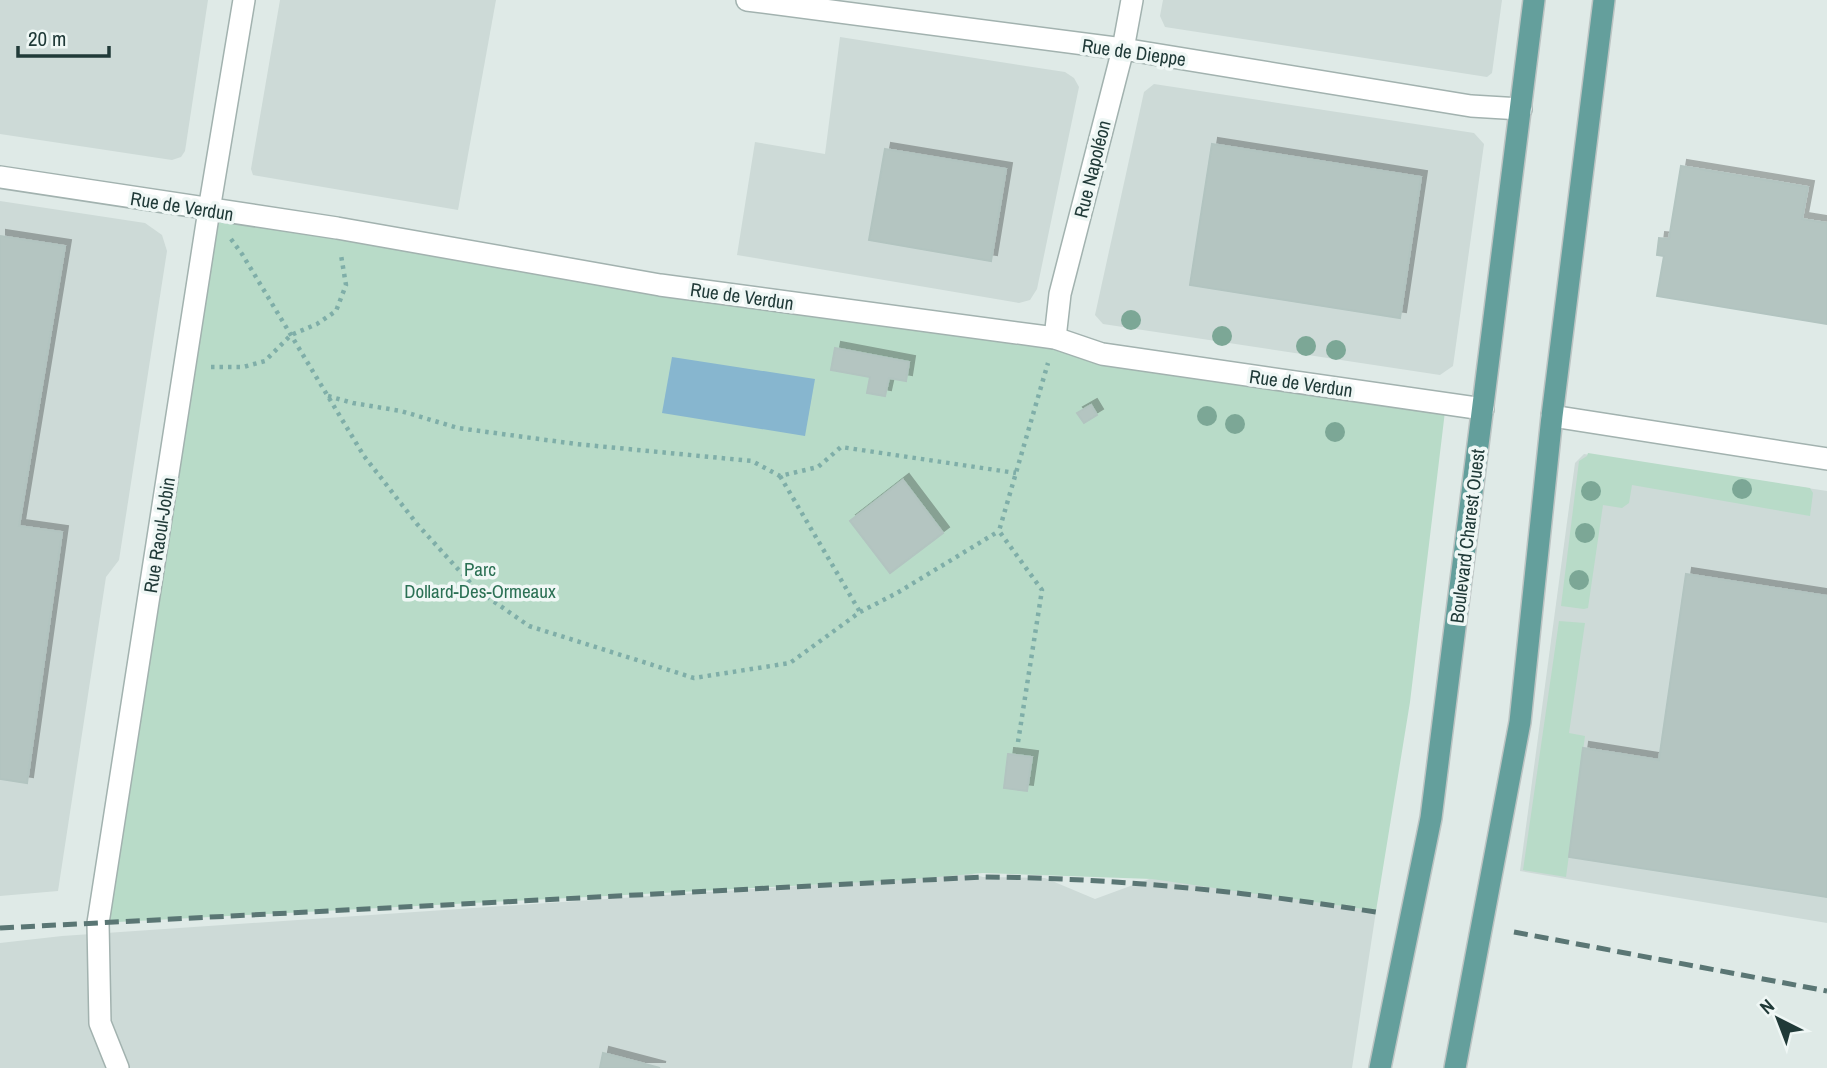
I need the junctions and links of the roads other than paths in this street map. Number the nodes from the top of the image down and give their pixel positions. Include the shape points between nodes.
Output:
1 (244, 0) edge
2 (747, 0) edge
3 (1132, 0) edge
4 (1534, 0) edge
5 (1604, 0) edge
6 (1123, 49) junction
7 (1521, 109) junction
8 (0, 177) edge
9 (209, 210) junction
10 (1055, 338) junction
11 (1483, 409) junction
12 (1552, 416) junction
13 (1827, 460) edge
14 (118, 1068) edge
15 (1380, 1068) edge
16 (1455, 1068) edge

1 - 9 street, Rue Raoul-Jobin
2 - 6 street, Rue de Dieppe
3 - 6 street, Rue Napoléon
4 - 7 main road, Boulevard Charest Ouest
5 - 12 main road
6 - 7 street, Rue de Dieppe via 1471,106
6 - 10 street, Rue Napoléon via 1060,294
7 - 11 main road, Boulevard Charest Ouest
8 - 9 street, Rue de Verdun
9 - 10 street, Rue de Verdun via 660,285
9 - 14 street, Rue Raoul-Jobin via 99,923 100,1023
10 - 11 street, Rue de Verdun via 1102,354
11 - 15 main road, Boulevard Charest Ouest via 1431,818
12 - 13 street
12 - 16 main road via 1520,722

